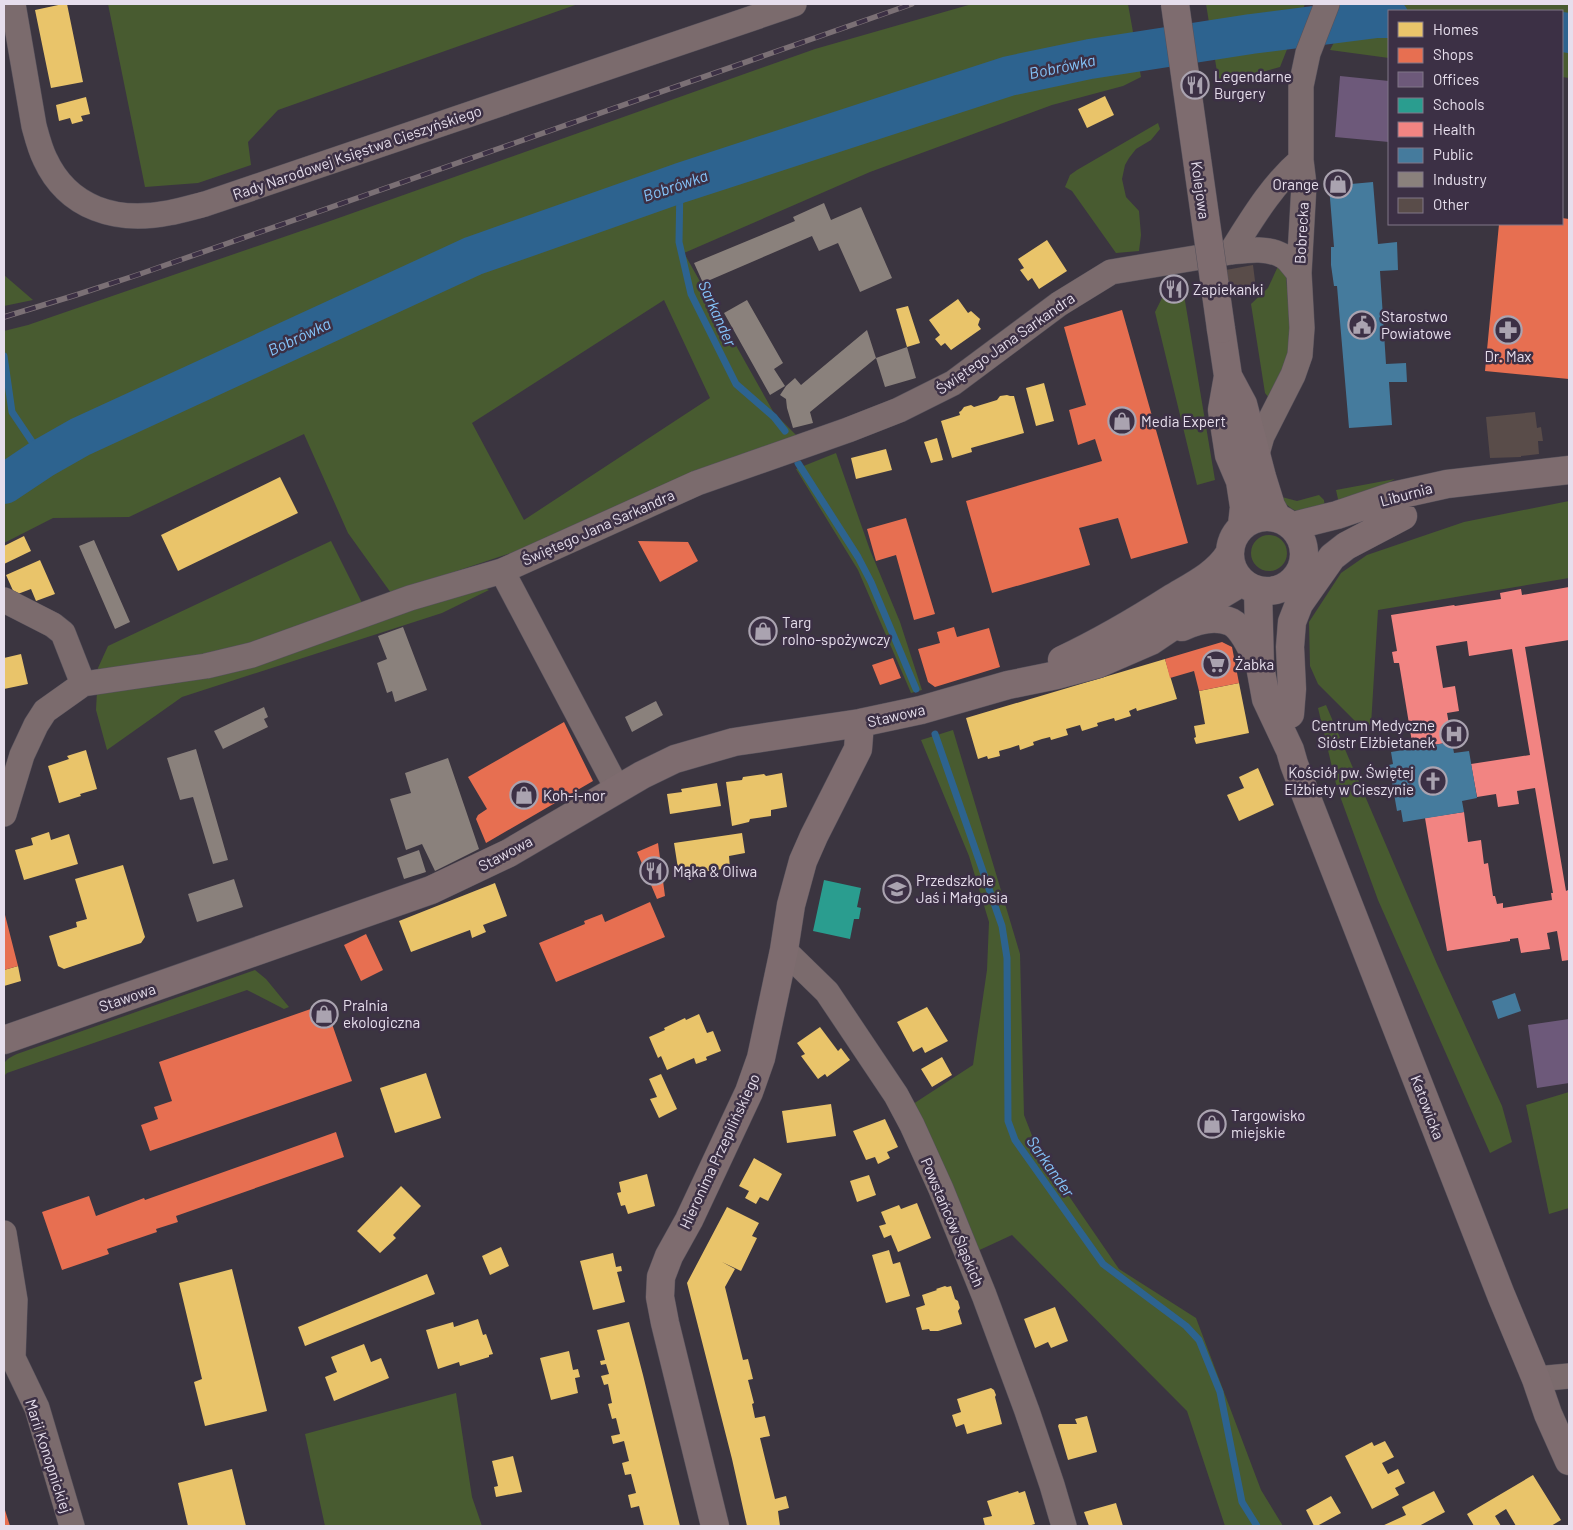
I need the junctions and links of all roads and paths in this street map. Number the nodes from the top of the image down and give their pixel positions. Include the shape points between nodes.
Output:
1 (13, 4) edge
2 (794, 4) edge
3 (1175, 4) edge
4 (4, 6) edge
5 (1327, 6) edge
6 (20, 46) junction
7 (1301, 160) junction
8 (1231, 252) junction
9 (1299, 274) junction
10 (1243, 456) junction
11 (1569, 470) edge
12 (1523, 476) junction
13 (1403, 516) junction
14 (1242, 525) junction
15 (1292, 530) junction
16 (1229, 554) junction
17 (502, 570) junction
18 (1260, 587) junction
19 (1183, 591) junction
20 (4, 600) edge
21 (1151, 641) junction
22 (1260, 666) junction
23 (83, 684) junction
24 (1008, 685) junction
25 (1290, 714) junction
26 (860, 723) junction
27 (1290, 750) junction
28 (618, 790) junction
29 (4, 814) edge
30 (784, 950) junction
31 (4, 1040) edge
32 (4, 1233) edge
33 (8, 1360) edge
34 (1569, 1376) edge
35 (1536, 1379) junction
36 (1569, 1461) edge
37 (72, 1526) edge
38 (715, 1526) edge
39 (1064, 1526) edge

1 - 6 street, Rady Narodowej Księstwa Cieszyńskiego
2 - 6 street, Rady Narodowej Księstwa Cieszyńskiego via 205,204 142,216 124,216 95,209 81,202 52,171 34,126
3 - 10 street, Kolejowa, bridge via 1228,376 1222,410
4 - 6 street, Rady Narodowej Księstwa Cieszyńskiego
5 - 7 street, Bobrecka via 1308,53 1301,86
7 - 8 street via 1267,196
7 - 9 street, Bobrecka via 1304,185
8 - 9 street, Świętego Jana Sarkandra via 1269,251 1284,256
8 - 17 street, Świętego Jana Sarkandra via 1112,272 1059,304 953,383 899,410 697,483
9 - 10 street, Bobrecka via 1300,355 1262,436
10 - 14 street, Kolejowa via 1240,481 1244,507
10 - 15 street, Kolejowa via 1271,506
10 - 19 street via 1222,530 1209,556
11 - 12 street, Liburnia
12 - 13 street, Liburnia
12 - 15 street, Liburnia via 1447,484 1393,496
13 - 15 street, Liburnia via 1332,538
13 - 25 street via 1336,553 1299,604 1292,622
14 - 15 street via 1259,517
14 - 16 street via 1235,533
15 - 18 street via 1304,561 1299,573 1291,583
16 - 18 street via 1233,569
16 - 19 street, Stawowa via 1216,570
17 - 23 street, Świętego Jana Sarkandra via 410,598 252,656
17 - 28 street
18 - 21 street, Stawowa via 1212,600
18 - 22 street, Katowicka
18 - 25 street, Katowicka via 1279,614 1282,667
19 - 24 street, Stawowa via 1091,647
20 - 23 street via 63,633
21 - 22 street via 1206,618 1232,623 1249,641
21 - 24 street, Stawowa via 1098,664
22 - 27 street, Katowicka via 1266,698
23 - 29 street, Świętego Jana Sarkandra via 45,711 36,725 22,755
24 - 26 street, Stawowa via 921,710
25 - 27 street, Katowicka
26 - 28 street, Stawowa via 734,742 675,760
26 - 30 street, Hieronima Przepilińskiego via 858,749 803,860
27 - 35 street, Katowicka
28 - 31 street, Stawowa via 509,852 431,890
30 - 38 street, Hieronima Przepilińskiego via 761,1058 749,1092 661,1277 660,1297 665,1323
30 - 39 street, Powstańców Śląskich via 828,992 912,1125 987,1304 1027,1411
32 - 33 street via 15,1300
33 - 37 street, Marii Konopnickiej via 37,1408
34 - 35 street
35 - 36 street, Katowicka

